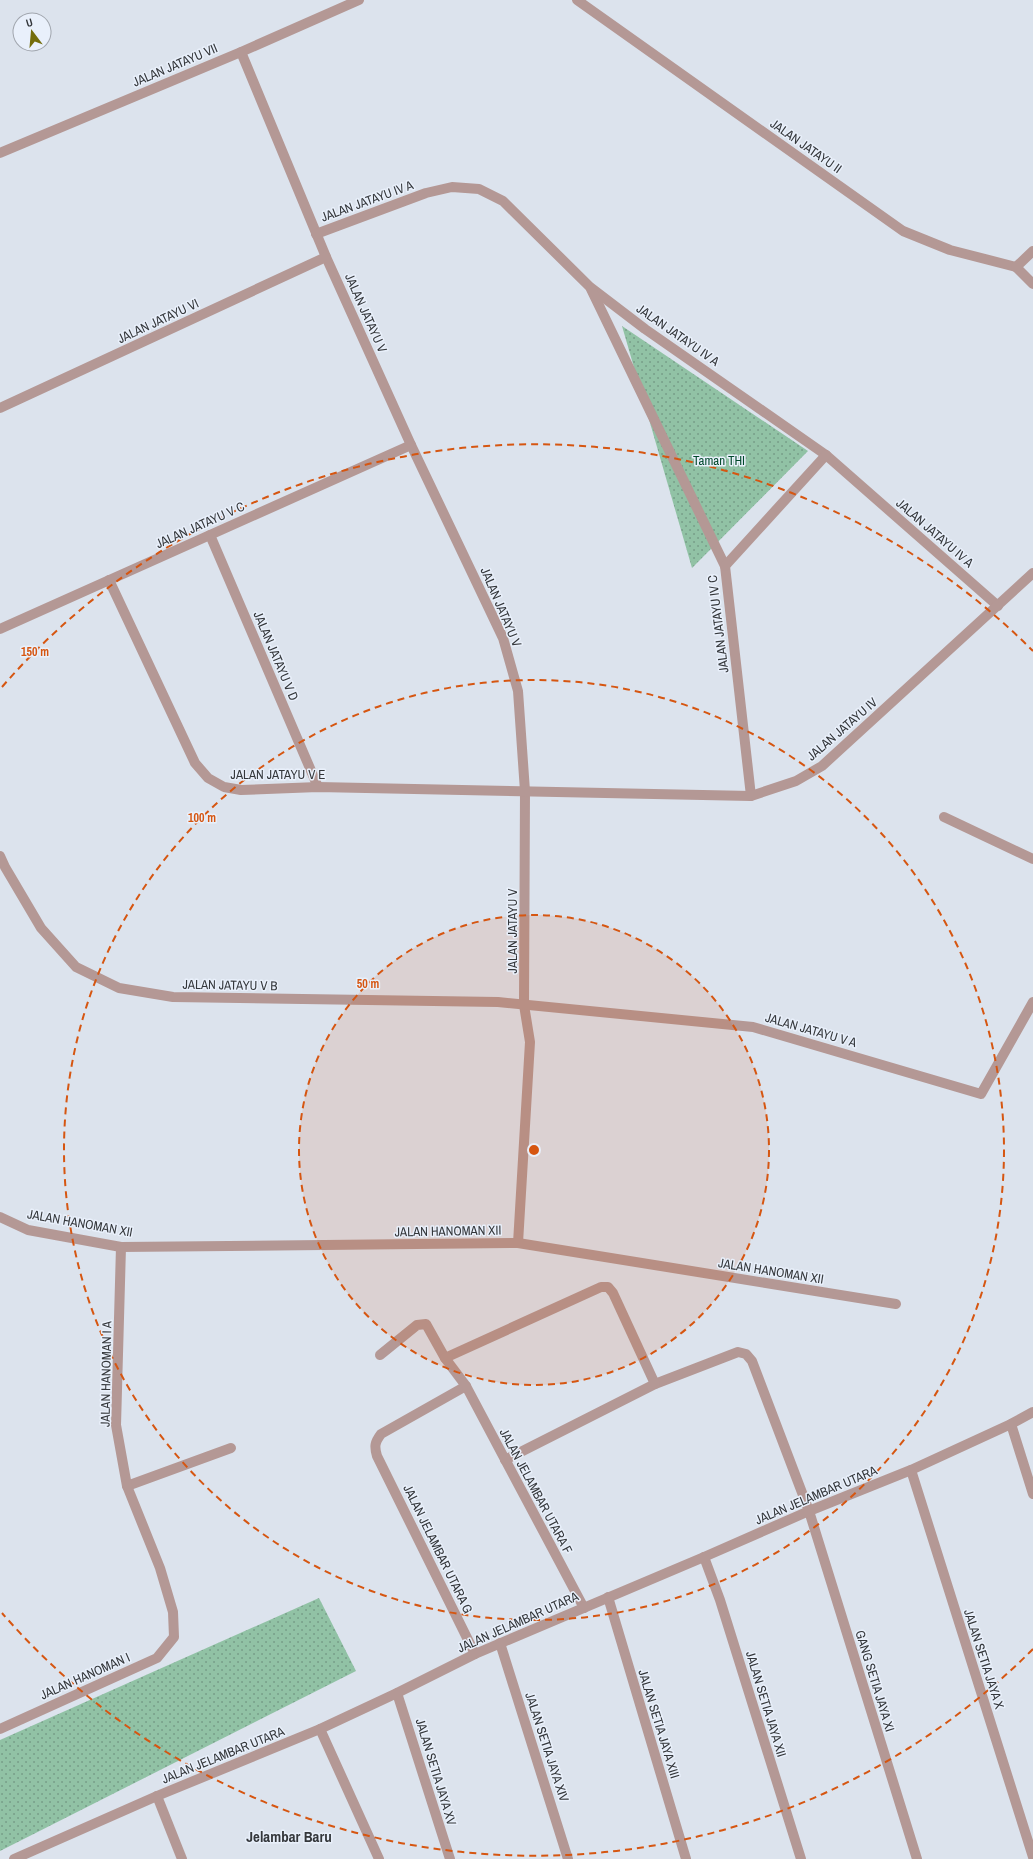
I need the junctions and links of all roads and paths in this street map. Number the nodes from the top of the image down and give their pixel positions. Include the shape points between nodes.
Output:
1 (359, 0) edge
2 (577, 0) edge
3 (241, 52) junction
4 (0, 153) edge
5 (316, 234) junction
6 (1033, 251) edge
7 (326, 257) junction
8 (1016, 267) junction
9 (1033, 284) edge
10 (590, 287) junction
11 (0, 408) edge
12 (411, 445) junction
13 (826, 455) junction
14 (210, 535) junction
15 (725, 566) junction
16 (1033, 573) edge
17 (109, 580) junction
18 (998, 606) junction
19 (0, 629) edge
20 (318, 787) junction
21 (525, 791) junction
22 (751, 796) junction
23 (944, 817) dead end
24 (0, 856) edge
25 (1033, 859) edge
26 (1033, 1002) edge
27 (524, 1005) junction
28 (0, 1217) edge
29 (518, 1243) junction
30 (121, 1247) junction
31 (896, 1304) dead end
32 (380, 1355) dead end
33 (445, 1358) junction
34 (655, 1384) junction
35 (466, 1386) junction
36 (1033, 1412) edge
37 (1011, 1424) junction
38 (231, 1448) dead end
39 (505, 1460) junction
40 (911, 1470) junction
41 (127, 1486) junction
42 (1033, 1494) edge
43 (809, 1511) junction
44 (704, 1557) junction
45 (608, 1597) junction
46 (584, 1608) junction
47 (174, 1637) joint
48 (500, 1643) junction
49 (475, 1654) junction
50 (397, 1693) junction
51 (0, 1729) edge
52 (320, 1729) junction
53 (157, 1796) junction
54 (1033, 1857) edge
55 (14, 1859) edge
56 (182, 1859) edge
57 (379, 1859) edge
58 (450, 1859) edge
59 (568, 1859) edge
60 (686, 1859) edge
61 (801, 1859) edge
62 (917, 1859) edge

1 - 3 street, JALAN JATAYU VII
2 - 8 street, JALAN JATAYU II via 903,231 950,250
3 - 4 street, JALAN JATAYU VII
3 - 5 street, JALAN JATAYU V
5 - 7 street, JALAN JATAYU V
5 - 10 street, JALAN JATAYU IV A via 426,193 452,188 479,190 502,201
6 - 8 street
7 - 11 street, JALAN JATAYU VI
7 - 12 street, JALAN JATAYU V
8 - 9 street
10 - 13 street, JALAN JATAYU IV A via 645,329
10 - 15 street, JALAN JATAYU IV C
12 - 14 street, JALAN JATAYU V C
12 - 21 street, JALAN JATAYU V via 503,638 518,691
13 - 15 street
13 - 18 street, JALAN JATAYU IV A
14 - 17 street, JALAN JATAYU V C
14 - 20 street, JALAN JATAYU V D
15 - 22 street, JALAN JATAYU IV C
16 - 18 street, JALAN JATAYU IV
17 - 19 street, JALAN JATAYU V C
17 - 20 street, JALAN JATAYU V E via 194,763 208,778 224,787 241,790
18 - 22 street, JALAN JATAYU IV via 822,766 796,781
20 - 21 street, JALAN JATAYU V E
21 - 22 street, JALAN JATAYU IV
21 - 27 street, JALAN JATAYU V
23 - 25 street
24 - 27 street, JALAN JATAYU V B via 46,934 76,967 119,988 173,997 498,1002
26 - 27 street, JALAN JATAYU V A via 981,1094 753,1027
27 - 29 street, JALAN JATAYU V via 530,1042
28 - 30 street, JALAN HANOMAN XII via 28,1230
29 - 30 street, JALAN HANOMAN XII
29 - 31 street, JALAN HANOMAN XII
30 - 41 street, JALAN HANOMAN I A via 116,1426
32 - 33 street, JALAN JELAMBAR UTARA F via 417,1325 426,1324
33 - 34 street via 601,1287 608,1287
33 - 35 street, JALAN JELAMBAR UTARA F
34 - 39 street
34 - 43 street, GANG SETIA JAYA XI via 738,1352 746,1354 752,1361
35 - 39 street, JALAN JELAMBAR UTARA F
35 - 49 street, JALAN JELAMBAR UTARA G via 381,1434 376,1440 375,1448
36 - 37 street, JALAN JELAMBAR UTARA
37 - 40 street, JALAN JELAMBAR UTARA
37 - 42 street
38 - 41 street
39 - 46 street, JALAN JELAMBAR UTARA F
40 - 43 street, JALAN JELAMBAR UTARA
40 - 54 street, JALAN SETIA JAYA X
41 - 47 street, JALAN HANOMAN I A via 160,1568 173,1612
43 - 44 street, JALAN JELAMBAR UTARA
43 - 62 street, GANG SETIA JAYA XI
44 - 45 street, JALAN JELAMBAR UTARA
44 - 61 street, JALAN SETIA JAYA XII via 720,1600
45 - 46 street, JALAN JELAMBAR UTARA
45 - 60 street, JALAN SETIA JAYA XIII
46 - 48 street, JALAN JELAMBAR UTARA
47 - 51 street, JALAN HANOMAN I via 157,1658
48 - 49 street, JALAN JELAMBAR UTARA
48 - 59 street, JALAN SETIA JAYA XIV
49 - 50 street, JALAN JELAMBAR UTARA
50 - 52 street, JALAN JELAMBAR UTARA
50 - 58 street, JALAN SETIA JAYA XV
52 - 53 street, JALAN JELAMBAR UTARA
52 - 57 street
53 - 55 street, JALAN JELAMBAR UTARA
53 - 56 street

